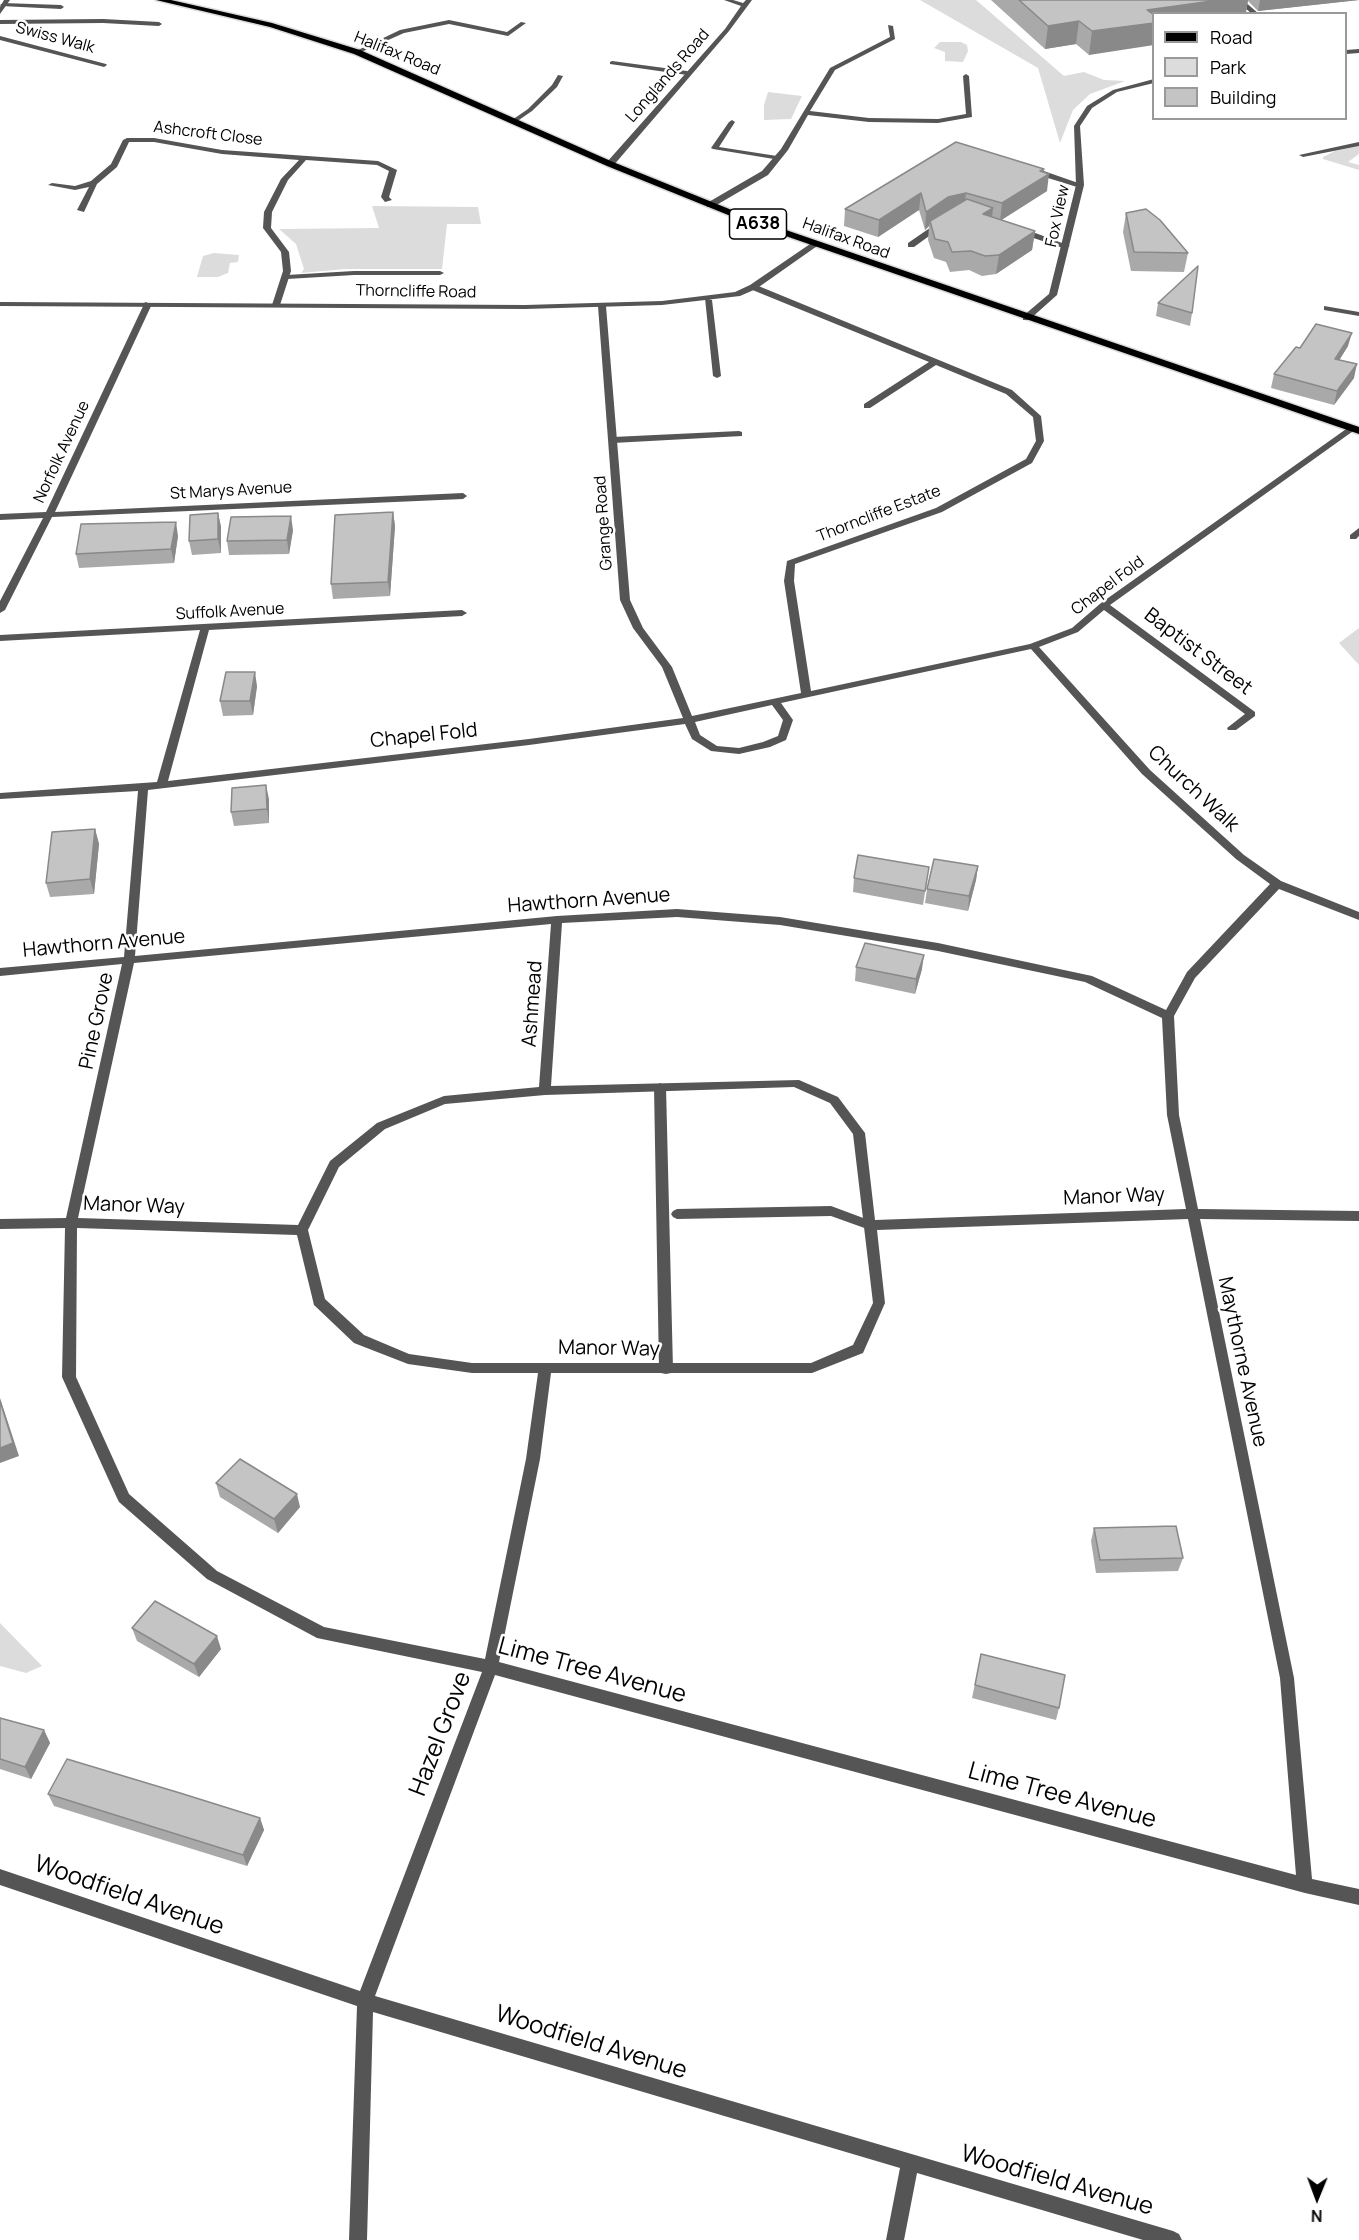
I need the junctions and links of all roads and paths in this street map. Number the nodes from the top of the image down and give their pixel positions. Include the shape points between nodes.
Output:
1 (160, 0) edge
2 (728, 0) edge
3 (1239, 0) edge
4 (748, 3) edge
5 (3, 6) edge
6 (61, 7) dead end
7 (1254, 12) edge
8 (0, 22) edge
9 (523, 23) dead end
10 (159, 24) dead end
11 (890, 26) dead end
12 (0, 38) edge
13 (357, 52) junction
14 (612, 63) dead end
15 (104, 65) dead end
16 (687, 73) junction
17 (966, 75) dead end
18 (561, 76) dead end
19 (1152, 82) edge
20 (806, 113) junction
21 (514, 121) junction
22 (732, 122) dead end
23 (1359, 144) edge
24 (1303, 155) dead end
25 (304, 158) junction
26 (777, 158) junction
27 (610, 164) junction
28 (1026, 168) edge
29 (94, 183) junction
30 (52, 185) dead end
31 (1080, 185) junction
32 (388, 200) dead end
33 (710, 204) junction
34 (81, 210) dead end
35 (951, 218) edge
36 (1006, 226) edge
37 (816, 243) junction
38 (911, 245) dead end
39 (1066, 246) junction
40 (440, 273) dead end
41 (287, 277) junction
42 (753, 287) junction
43 (708, 300) junction
44 (0, 304) edge
45 (148, 304) junction
46 (276, 305) junction
47 (602, 306) junction
48 (1327, 308) dead end
49 (1359, 314) edge
50 (1026, 318) junction
51 (935, 362) junction
52 (717, 376) dead end
53 (867, 406) dead end
54 (1356, 430) edge
55 (739, 434) dead end
56 (613, 440) junction
57 (463, 496) dead end
58 (49, 514) junction
59 (0, 517) edge
60 (1104, 605) junction
61 (0, 610) edge
62 (462, 613) dead end
63 (205, 628) junction
64 (0, 638) edge
65 (1033, 646) junction
66 (806, 693) junction
67 (775, 702) junction
68 (689, 720) junction
69 (1232, 728) dead end
70 (162, 784) junction
71 (142, 787) junction
72 (0, 796) edge
73 (1277, 884) junction
74 (1359, 916) edge
75 (557, 920) junction
76 (129, 960) junction
77 (0, 972) edge
78 (1168, 1016) junction
79 (660, 1086) junction
80 (545, 1091) junction
81 (676, 1214) dead end
82 (1191, 1214) junction
83 (1359, 1216) edge
84 (71, 1223) junction
85 (0, 1224) edge
86 (870, 1225) junction
87 (302, 1230) junction
88 (544, 1368) junction
89 (666, 1369) junction
90 (491, 1667) junction
91 (0, 1877) edge
92 (1305, 1885) junction
93 (1359, 1897) edge
94 (365, 2001) junction
95 (910, 2163) junction
96 (357, 2240) edge
97 (895, 2240) edge
98 (1173, 2240) edge

1 - 13 main road, Halifax Road / A638 via 272,25
2 - 4 street, Longlands Road
3 - 7 street
4 - 16 street, Longlands Road
5 - 6 street
8 - 10 street
9 - 13 street via 507,34 449,22 402,31
11 - 20 street via 893,38 832,69
12 - 15 street, Swiss Walk
13 - 21 main road, Halifax Road / A638
14 - 16 street
16 - 27 street, Longlands Road
17 - 20 street via 970,116 938,121 881,120
18 - 21 street via 530,110
19 - 31 street, Fox View via 1115,91 1089,107 1076,134
20 - 26 street
21 - 27 main road, Halifax Road / A638
22 - 26 street via 715,148
23 - 24 street
25 - 29 street, Ashcroft Close via 128,140 114,165
25 - 32 street, Ashcroft Close via 378,163 393,170 385,196
25 - 41 street via 285,179 268,212 267,228 285,252
26 - 33 street via 765,173
27 - 33 main road, Halifax Road / A638
28 - 31 street
29 - 30 street via 75,188
29 - 34 street, Ashcroft Close
31 - 39 street, Fox View
33 - 37 main road, Halifax Road / A638
35 - 38 street
36 - 39 street
37 - 42 street, Thorncliffe Road
37 - 50 main road, Halifax Road / A638
39 - 50 street, Fox View via 1053,295
40 - 41 street
41 - 46 street
42 - 43 street, Thorncliffe Road
42 - 51 street, Thorncliffe Estate
43 - 47 street, Thorncliffe Road
43 - 52 street
44 - 45 street, Thorncliffe Road
45 - 46 street, Thorncliffe Road
45 - 58 street, Norfolk Avenue
46 - 47 street, Thorncliffe Road
47 - 56 street, Grange Road
48 - 49 street
50 - 54 main road, Halifax Road / A638
51 - 53 street
51 - 66 street, Thorncliffe Estate via 1009,392 1037,416 1040,441 1029,461 939,510 790,563 789,581
54 - 60 street, Chapel Fold
55 - 56 street
56 - 68 street, Grange Road via 625,600 638,628 667,667
57 - 58 street, St Marys Avenue
58 - 59 street, St Marys Avenue
58 - 61 street, Norfolk Avenue
60 - 65 street, Chapel Fold via 1076,630
60 - 69 street, Baptist Street via 1251,714
62 - 63 street, Suffolk Avenue
63 - 64 street, Suffolk Avenue
63 - 70 street
65 - 66 street, Chapel Fold
65 - 73 street, Church Walk via 1146,772 1240,857
66 - 67 street, Chapel Fold
67 - 68 street, Chapel Fold
67 - 68 street via 788,720 782,738 766,745 715,749 696,737
68 - 70 street, Chapel Fold
70 - 71 street, Chapel Fold
71 - 72 street, Chapel Fold
71 - 76 street, Pine Grove
73 - 74 street, Church Walk
73 - 78 street via 1191,975
75 - 76 street, Hawthorn Avenue
75 - 78 street, Hawthorn Avenue via 677,913 780,921 938,947 1088,979
75 - 80 street, Ashmead
76 - 77 street, Hawthorn Avenue
76 - 84 street, Pine Grove
78 - 82 street, Maythorne Avenue via 1173,1115
79 - 80 street, Manor Way
79 - 86 street, Manor Way via 795,1083 834,1100 859,1133
79 - 89 street
80 - 87 street, Manor Way via 444,1101 381,1126 334,1164
81 - 86 street via 831,1210
82 - 83 street, Manor Way
82 - 86 street, Manor Way
82 - 92 street, Maythorne Avenue via 1287,1677
84 - 85 street, Manor Way
84 - 87 street, Manor Way
84 - 90 street, Lime Tree Avenue via 69,1377 124,1498 212,1575 322,1633
86 - 89 street, Manor Way via 879,1303 858,1349 812,1368
87 - 88 street, Manor Way via 319,1301 359,1339 408,1359 472,1368
88 - 89 street, Manor Way
88 - 90 street, Hazel Grove via 532,1459
90 - 92 street, Lime Tree Avenue
90 - 94 street, Hazel Grove
91 - 94 street, Woodfield Avenue
92 - 93 street, Lime Tree Avenue
94 - 95 street, Woodfield Avenue
94 - 96 street, Hazel Grove
95 - 97 street
95 - 98 street, Woodfield Avenue

